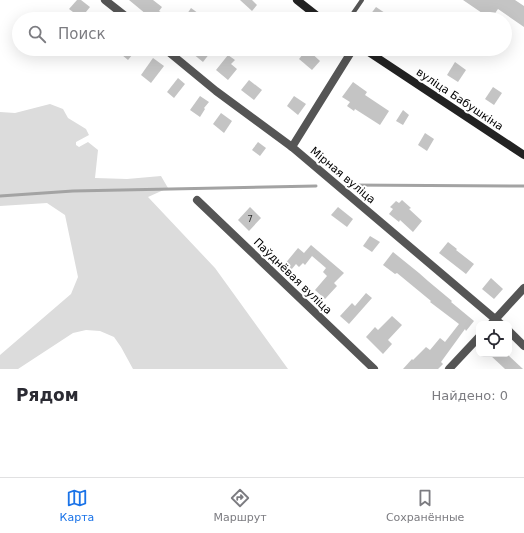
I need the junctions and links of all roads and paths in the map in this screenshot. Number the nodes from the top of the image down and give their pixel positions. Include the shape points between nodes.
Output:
1 (106, 0) edge
2 (297, 0) edge
3 (362, 0) edge
4 (121, 12) edge
5 (312, 12) edge
6 (354, 12) edge
7 (174, 56) edge
8 (349, 56) edge
9 (375, 56) edge
10 (292, 147) junction
11 (524, 155) edge
12 (197, 200) dead end
13 (524, 288) edge
14 (495, 321) edge
15 (497, 321) edge
16 (512, 334) edge
17 (476, 339) edge
18 (524, 346) edge
19 (374, 369) edge
20 (449, 369) edge

1 - 4 street
2 - 5 street
3 - 6 lane
7 - 10 street, Мірная вуліца
8 - 10 street
9 - 11 street, вуліца Бабушкіна
10 - 14 street, Мірная вуліца
12 - 19 street, Паўднёвая вуліца
13 - 15 street
16 - 18 street
17 - 20 street

